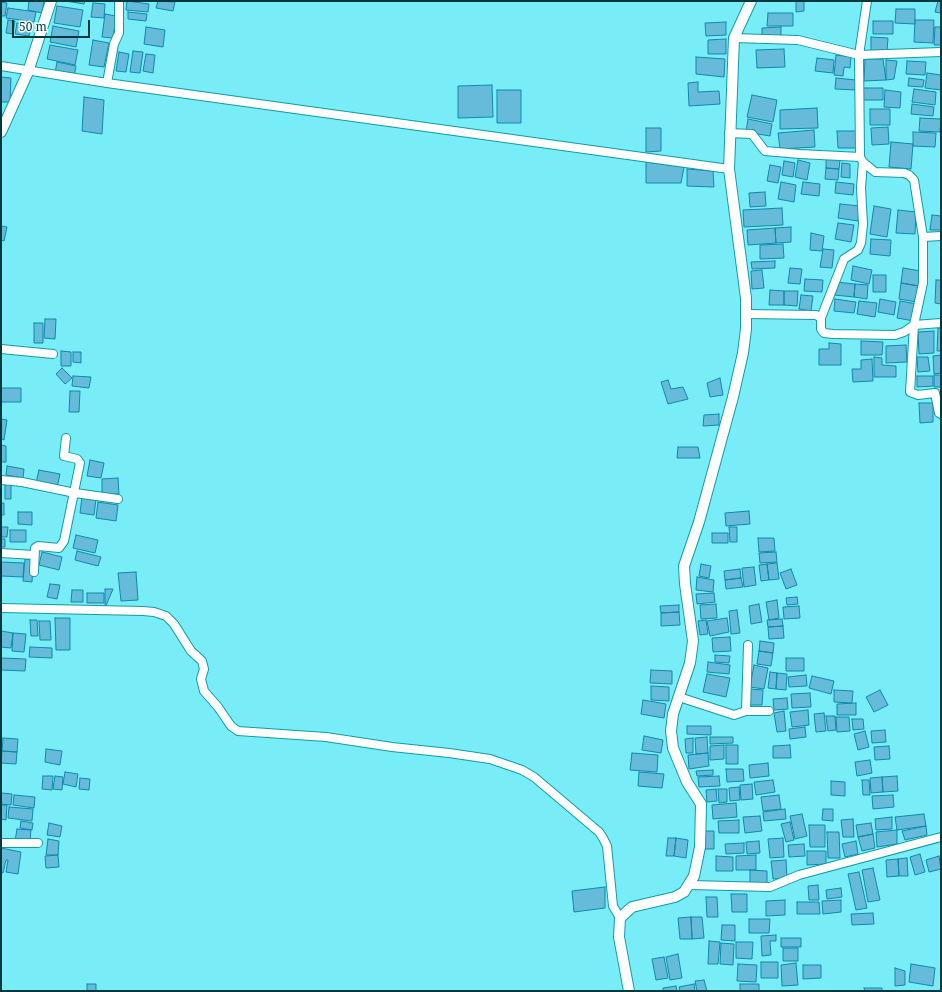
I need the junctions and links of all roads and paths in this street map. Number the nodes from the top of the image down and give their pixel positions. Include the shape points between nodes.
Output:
1 (51, 1) edge
2 (119, 1) edge
3 (751, 1) edge
4 (868, 1) edge
5 (734, 38) junction
6 (941, 52) edge
7 (859, 55) junction
8 (1, 66) edge
9 (28, 72) junction
10 (107, 83) junction
11 (1, 132) edge
12 (729, 133) junction
13 (861, 159) junction
14 (729, 169) junction
15 (941, 236) edge
16 (923, 237) junction
17 (746, 314) junction
18 (821, 318) junction
19 (941, 323) edge
20 (914, 325) junction
21 (1, 349) edge
22 (53, 354) dead end
23 (941, 414) edge
24 (66, 438) dead end
25 (1, 480) edge
26 (75, 494) junction
27 (118, 499) dead end
28 (1, 553) edge
29 (34, 555) junction
30 (34, 572) dead end
31 (1, 608) edge
32 (748, 645) dead end
33 (679, 697) junction
34 (746, 711) junction
35 (769, 711) dead end
36 (941, 837) edge
37 (1, 843) edge
38 (38, 843) dead end
39 (690, 884) junction
40 (620, 918) junction
41 (629, 991) edge

1 - 9 street
2 - 10 street via 119,33 114,44
3 - 5 street
4 - 7 street
5 - 7 street via 798,40
5 - 12 street
6 - 7 street
7 - 13 street
8 - 9 street
9 - 10 street
9 - 11 street
10 - 14 street
12 - 13 street via 752,134 765,151
12 - 14 street
13 - 16 street via 875,172 904,173 912,177
13 - 18 street via 861,243 858,250 844,259
14 - 17 street
15 - 16 street
16 - 20 street via 923,283
17 - 18 street via 816,315
17 - 33 street via 743,353 733,397 699,522 684,566 693,641 690,663
18 - 20 street via 821,329 824,333 833,334 895,335
19 - 20 street
20 - 23 street via 910,392 918,395 935,393
21 - 22 street
24 - 26 street via 64,456 77,459 80,463
25 - 26 street
26 - 27 street
26 - 29 street via 62,547 36,547
28 - 29 street
29 - 30 street
31 - 40 street via 143,611 166,616 191,651 202,660 204,669 201,679 204,691 231,726 238,731 326,738 456,754 490,759 522,770 534,777 604,838 613,906
32 - 34 street
33 - 34 street via 734,715
33 - 39 street via 673,714 673,748 702,812 700,847
34 - 35 street
36 - 39 street via 799,875 770,887
37 - 38 street
39 - 40 street via 684,892 675,897 632,907
40 - 41 street via 619,937

